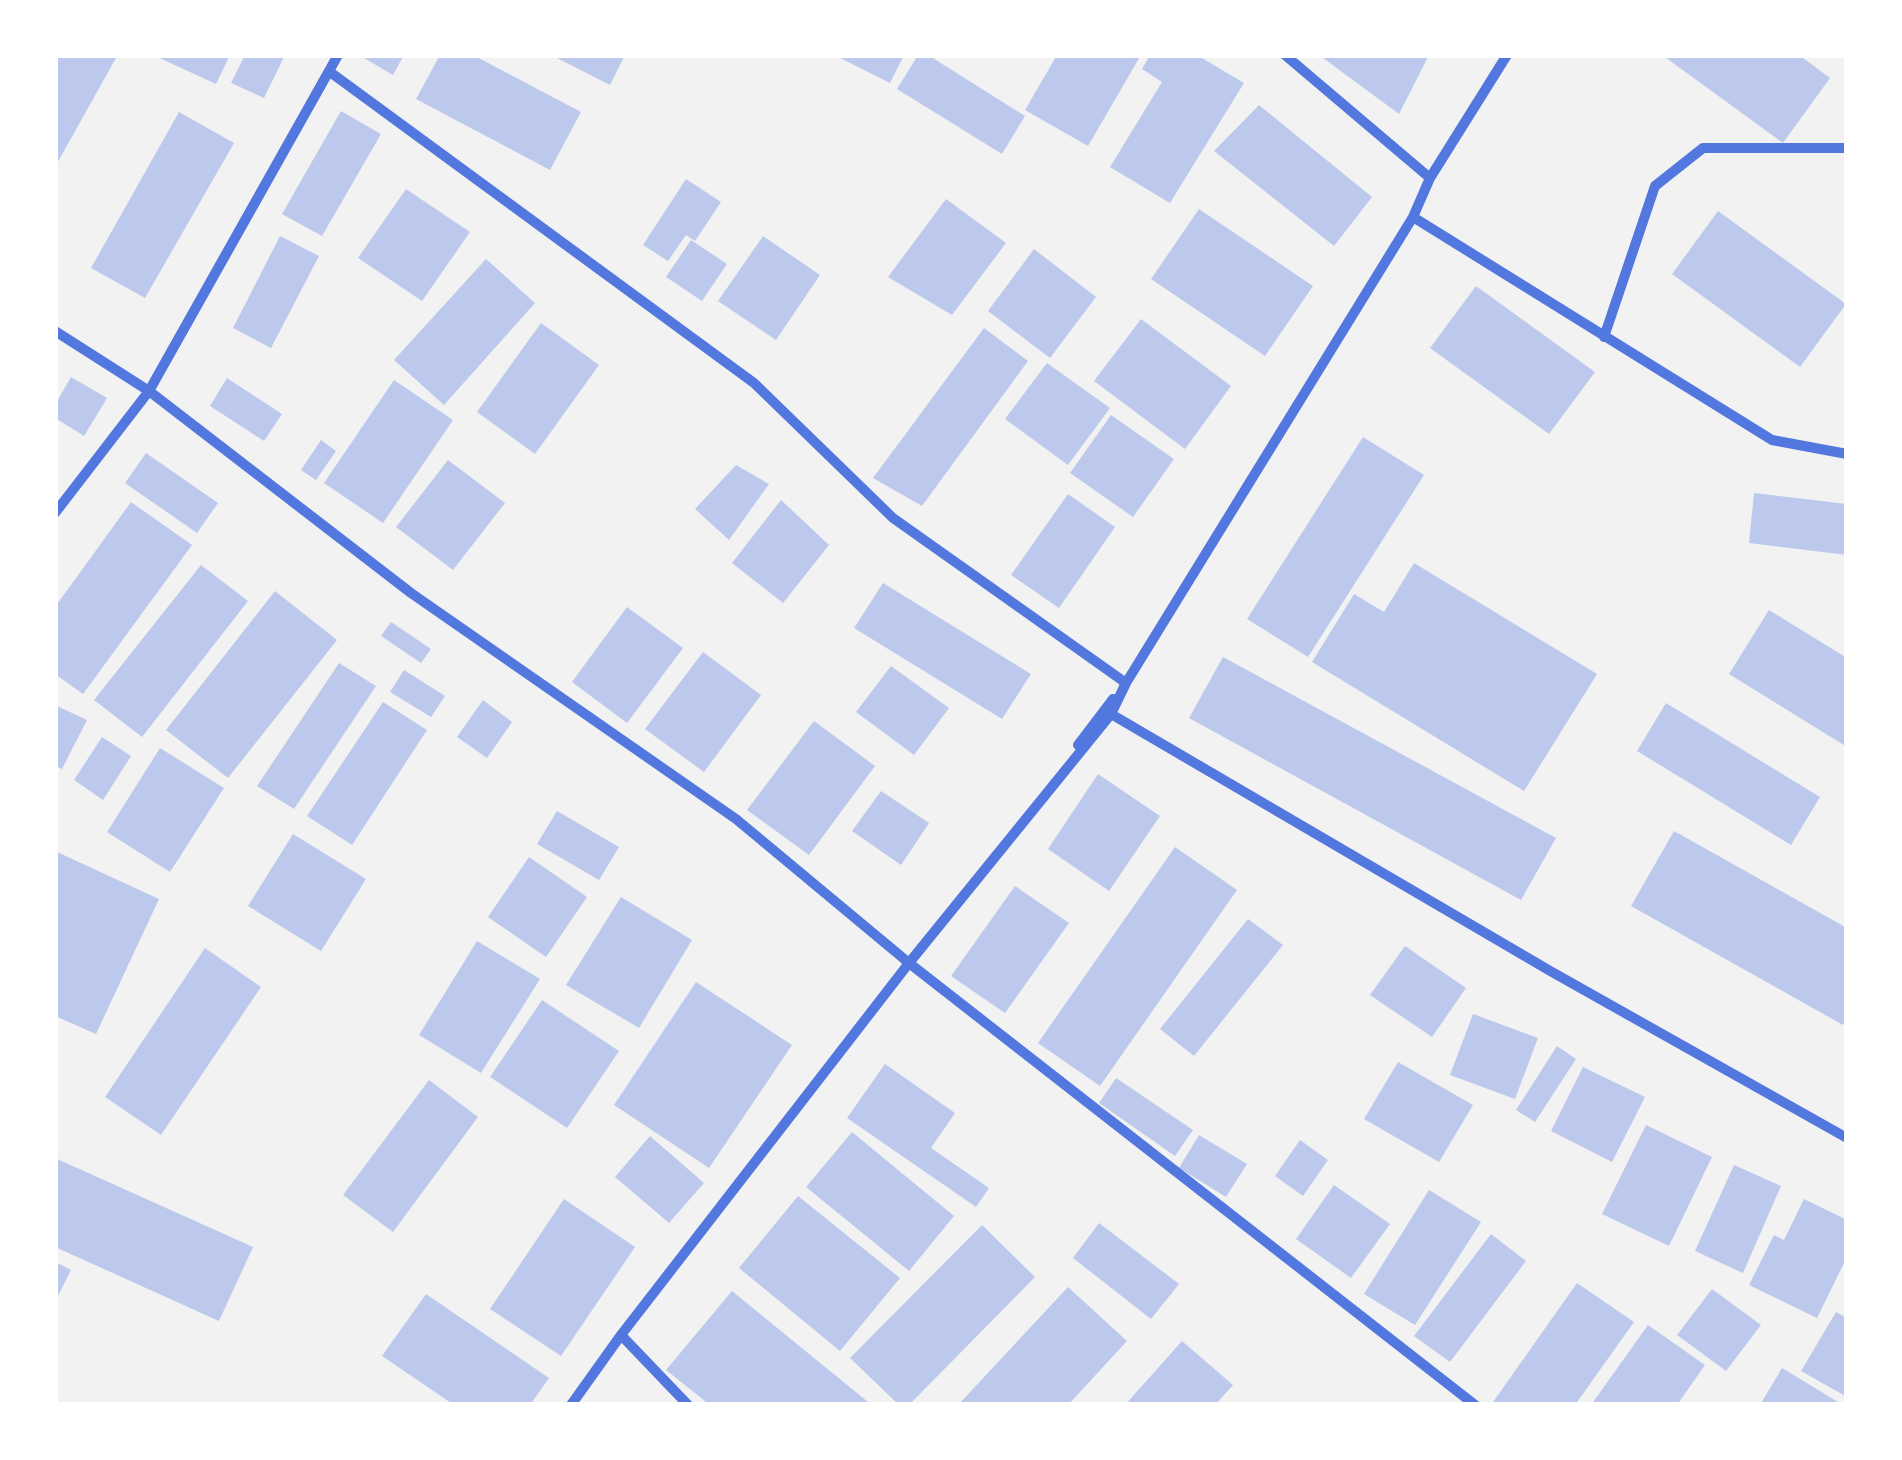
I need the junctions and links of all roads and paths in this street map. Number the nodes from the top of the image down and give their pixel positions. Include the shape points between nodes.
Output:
1 (338, 55) edge
2 (1286, 55) edge
3 (1507, 55) edge
4 (330, 72) junction
5 (1847, 148) edge
6 (1430, 178) junction
7 (1412, 217) junction
8 (55, 331) edge
9 (1604, 337) junction
10 (149, 391) junction
11 (1847, 454) edge
12 (55, 513) edge
13 (1126, 682) junction
14 (1111, 714) junction
15 (909, 962) junction
16 (1847, 1138) edge
17 (620, 1335) junction
18 (571, 1405) edge
19 (688, 1405) edge
20 (1476, 1405) edge

1 - 4 street
2 - 6 street
3 - 6 street
4 - 10 street
4 - 13 street via 754,384 893,518
5 - 9 street via 1703,148 1655,186
6 - 7 street
7 - 9 street
7 - 13 street
8 - 10 street
9 - 11 street via 1772,440
10 - 12 street
10 - 15 street via 411,593 736,819
13 - 14 street
13 - 15 street
14 - 15 street
14 - 16 street
15 - 17 street
15 - 20 street
17 - 18 street
17 - 19 street

